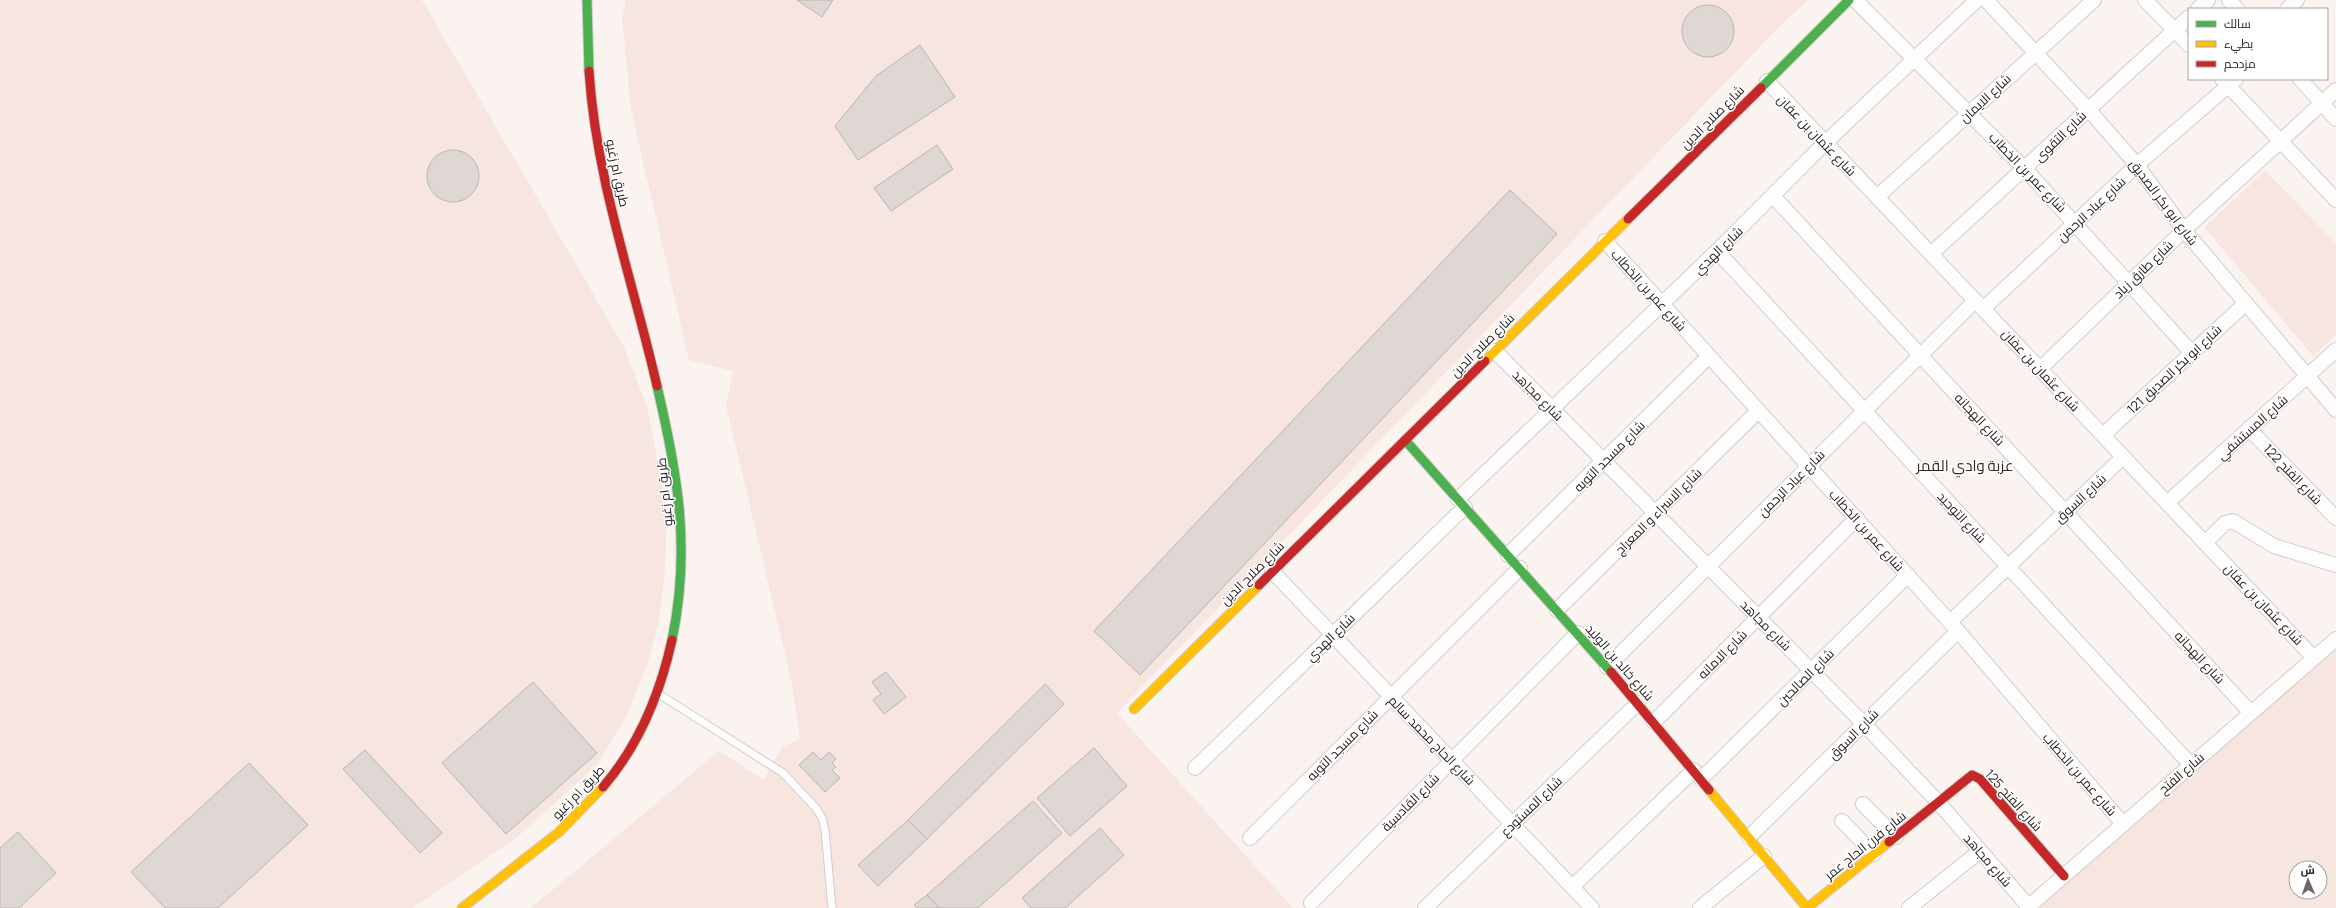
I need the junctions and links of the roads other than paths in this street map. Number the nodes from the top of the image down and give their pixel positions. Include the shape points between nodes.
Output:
1 (587, 0) edge
2 (1849, 0) edge
3 (1855, 0) edge
4 (1977, 0) edge
5 (1986, 0) edge
6 (2094, 0) edge
7 (2145, 0) edge
8 (2208, 0) edge
9 (2229, 0) edge
10 (2297, 0) edge
11 (2199, 8) edge
12 (2237, 8) edge
13 (2288, 8) edge
14 (2188, 18) edge
15 (2175, 30) junction
16 (2188, 44) edge
17 (2035, 52) junction
18 (1914, 58) junction
19 (2301, 80) edge
20 (1767, 81) junction
21 (2229, 81) edge
22 (2336, 90) edge
23 (2322, 103) junction
24 (2088, 109) junction
25 (1970, 113) junction
26 (2336, 119) edge
27 (2282, 140) junction
28 (1826, 143) junction
29 (2137, 165) junction
30 (2026, 169) junction
31 (1773, 196) junction
32 (1877, 197) junction
33 (2336, 200) edge
34 (2076, 223) junction
35 (2184, 230) junction
36 (1605, 241) junction
37 (1718, 251) junction
38 (1931, 254) junction
39 (2130, 282) junction
40 (1662, 303) junction
41 (2246, 303) junction
42 (1979, 305) junction
43 (2336, 350) edge
44 (1495, 351) junction
45 (2192, 353) junction
46 (1709, 356) junction
47 (1920, 356) junction
48 (2040, 369) junction
49 (2307, 376) junction
50 (1552, 409) junction
51 (2336, 410) edge
52 (1758, 411) junction
53 (1864, 411) junction
54 (2249, 429) junction
55 (2103, 435) junction
56 (1405, 440) junction
57 (2123, 457) junction
58 (1603, 461) junction
59 (1809, 465) junction
60 (1462, 503) junction
61 (2168, 503) junction
62 (2065, 512) junction
63 (1655, 513) junction
64 (1857, 518) junction
65 (2336, 518) edge
66 (2206, 543) junction
67 (1508, 555) junction
68 (2336, 565) edge
69 (1707, 566) junction
70 (2008, 566) junction
71 (1520, 568) junction
72 (1272, 572) junction
73 (1908, 575) junction
74 (1557, 610) junction
75 (1758, 618) junction
76 (1954, 627) junction
77 (1578, 633) junction
78 (1332, 635) junction
79 (2336, 639) edge
80 (2314, 658) junction
81 (1607, 667) junction
82 (1811, 671) junction
83 (659, 694) junction
84 (1391, 696) junction
85 (1638, 703) junction
86 (1134, 709) dead end
87 (2251, 713) junction
88 (1654, 722) junction
89 (1864, 724) junction
90 (1452, 760) junction
91 (2191, 765) junction
92 (1195, 768) dead end
93 (1697, 774) junction
94 (1938, 802) junction
95 (1863, 804) dead end
96 (1842, 821) dead end
97 (1512, 824) junction
98 (2123, 824) junction
99 (1749, 837) junction
100 (1896, 837) junction
101 (1250, 838) dead end
102 (1980, 851) junction
103 (1874, 854) junction
104 (1764, 856) junction
105 (2064, 876) junction
106 (1572, 887) junction
107 (1311, 903) dead end
108 (1589, 907) edge
109 (2028, 907) edge
110 (462, 908) edge
111 (832, 908) edge
112 (1425, 908) edge
113 (1700, 908) edge
114 (1807, 908) edge
115 (1909, 908) edge

1 - 83 street, طريق ام زغيو via 590,92 599,156 669,432 680,498 682,564 676,622
2 - 20 street, شارع صلاح الدين
3 - 18 street, شارع عمر بن الخطاب
4 - 18 street, شارع الهدي
5 - 17 street, شارع ابو بكر الصديق
6 - 17 street, شارع الايمان
7 - 15 street
8 - 11 street
9 - 12 street
10 - 13 street
14 - 15 street, شارع التقوى
15 - 16 street
15 - 24 street, شارع التقوى
17 - 24 street, شارع ابو بكر الصديق
17 - 25 street, شارع الايمان
18 - 25 street, شارع عمر بن الخطاب
18 - 28 street, شارع الهدي
19 - 23 street
20 - 28 street, شارع عثمان بن عفان
20 - 36 street, شارع صلاح الدين
21 - 27 street
21 - 29 street, شارع عباد الرحمن
22 - 23 street, شارع طارق زياد
23 - 26 street
23 - 27 street, شارع طارق زياد
24 - 29 street, شارع ابو بكر الصديق
24 - 30 street, شارع التقوى
25 - 30 street, شارع عمر بن الخطاب
25 - 32 street, شارع الايمان
27 - 33 street
27 - 35 street, شارع طارق زياد
28 - 31 street, شارع الهدي
28 - 32 street, شارع عثمان بن عفان
29 - 34 street, شارع عباد الرحمن
29 - 35 street, شارع ابو بكر الصديق
30 - 34 street, شارع عمر بن الخطاب
30 - 38 street, شارع التقوى
31 - 37 street, شارع الهدي
31 - 47 street, شارع الهجانه
32 - 38 street, شارع عثمان بن عفان
34 - 39 street, شارع عمر بن الخطاب
34 - 42 street, شارع عباد الرحمن
35 - 39 street, شارع طارق زياد
35 - 41 street, شارع ابو بكر الصديق
36 - 40 street, شارع عمر بن الخطاب
36 - 44 street, شارع صلاح الدين
37 - 40 street, شارع الهدي
37 - 53 street, شارع التوحيد
38 - 42 street, شارع عثمان بن عفان
39 - 45 street, شارع عمر بن الخطاب
39 - 48 street, شارع طارق زياد
40 - 46 street, شارع عمر بن الخطاب
40 - 50 street, شارع الهدي
41 - 45 street, شارع ابو بكر الصديق 121
41 - 49 street, شارع ابو بكر الصديق
42 - 47 street, شارع عباد الرحمن
42 - 48 street, شارع عثمان بن عفان
43 - 49 street, شارع المستشفي
44 - 50 street, شارع مجاهد
44 - 56 street, شارع صلاح الدين
45 - 55 street, شارع ابو بكر الصديق 121
46 - 52 street, شارع عمر بن الخطاب
46 - 58 street, شارع مسجد التوبه
47 - 53 street, شارع عباد الرحمن
47 - 62 street, شارع الهجانه
48 - 55 street, شارع عثمان بن عفان
49 - 51 street, شارع ابو بكر الصديق
49 - 54 street, شارع المستشفي
50 - 58 street, شارع مجاهد
50 - 60 street, شارع الهدي
52 - 59 street, شارع عمر بن الخطاب
52 - 63 street, شارع الاسراء و المعراج
53 - 59 street, شارع عباد الرحمن
53 - 70 street, شارع التوحيد
54 - 61 street, شارع المستشفي
54 - 65 street, شارع الفتح 122
55 - 57 street, شارع عثمان بن عفان
56 - 60 street, شارع خالد بن الوليد
56 - 72 street, شارع صلاح الدين
57 - 61 street, شارع عثمان بن عفان
57 - 62 street, شارع السوق
58 - 63 street, شارع مجاهد
58 - 67 street, شارع مسجد التوبه
59 - 64 street, شارع عمر بن الخطاب
59 - 69 street, شارع عباد الرحمن
60 - 67 street, شارع خالد بن الوليد
60 - 78 street, شارع الهدي
61 - 66 street, شارع عثمان بن عفان
62 - 70 street, شارع السوق
62 - 87 street, شارع الهجانه
63 - 69 street, شارع مجاهد
63 - 74 street, شارع الاسراء و المعراج
64 - 73 street, شارع عمر بن الخطاب
64 - 75 street, شارع الامانه
66 - 68 street via 2225,523 2233,522 2241,524 2274,546
66 - 80 street, شارع عثمان بن عفان
67 - 71 street, شارع خالد بن الوليد
69 - 75 street, شارع مجاهد
69 - 81 street, شارع عباد الرحمن
70 - 76 street, شارع السوق
70 - 91 street, شارع التوحيد
71 - 74 street, شارع خالد بن الوليد
71 - 84 street, شارع مسجد التوبه
72 - 78 street, شارع الحاج محمد سالم
72 - 86 street, شارع صلاح الدين
73 - 76 street, شارع عمر بن الخطاب
73 - 82 street, شارع الصالحين
74 - 77 street, شارع خالد بن الوليد
75 - 82 street, شارع مجاهد
75 - 88 street, شارع الامانه
76 - 89 street, شارع السوق
76 - 98 street, شارع عمر بن الخطاب
77 - 81 street, شارع خالد بن الوليد
77 - 90 street, شارع القادسية
78 - 84 street, شارع الحاج محمد سالم
78 - 92 street, شارع الهدي
79 - 80 street, شارع الفتح
80 - 87 street, شارع الفتح
81 - 85 street, شارع خالد بن الوليد
82 - 89 street, شارع مجاهد
82 - 93 street, شارع الصالحين
83 - 110 street, طريق ام زغيو via 638,738 618,767 578,815
83 - 111 lane via 784,773 816,808 825,830
84 - 90 street, شارع الحاج محمد سالم
84 - 101 street, شارع مسجد التوبه
85 - 88 street, شارع خالد بن الوليد
85 - 97 street, شارع المستودع
87 - 91 street, شارع الفتح
88 - 93 street, شارع خالد بن الوليد
89 - 94 street, شارع مجاهد
89 - 99 street, شارع السوق
90 - 97 street, شارع الحاج محمد سالم
90 - 107 street, شارع القادسية
91 - 98 street, شارع الفتح
93 - 99 street, شارع خالد بن الوليد
93 - 106 street, شارع الصالحين
94 - 100 street, شارع فرن الحاج عمر
94 - 102 street, شارع مجاهد
94 - 105 street, شارع الفتح 125 via 1968,778 1976,776
95 - 100 street
96 - 103 street
97 - 106 street, شارع الحاج محمد سالم
97 - 112 street, شارع المستودع
98 - 105 street, شارع الفتح
99 - 104 street, شارع خالد بن الوليد
100 - 103 street, شارع فرن الحاج عمر
102 - 109 street, شارع مجاهد
102 - 115 street
103 - 114 street, شارع فرن الحاج عمر
104 - 113 street
104 - 114 street, شارع خالد بن الوليد
105 - 109 street, شارع الفتح
106 - 108 street, شارع الحاج محمد سالم

